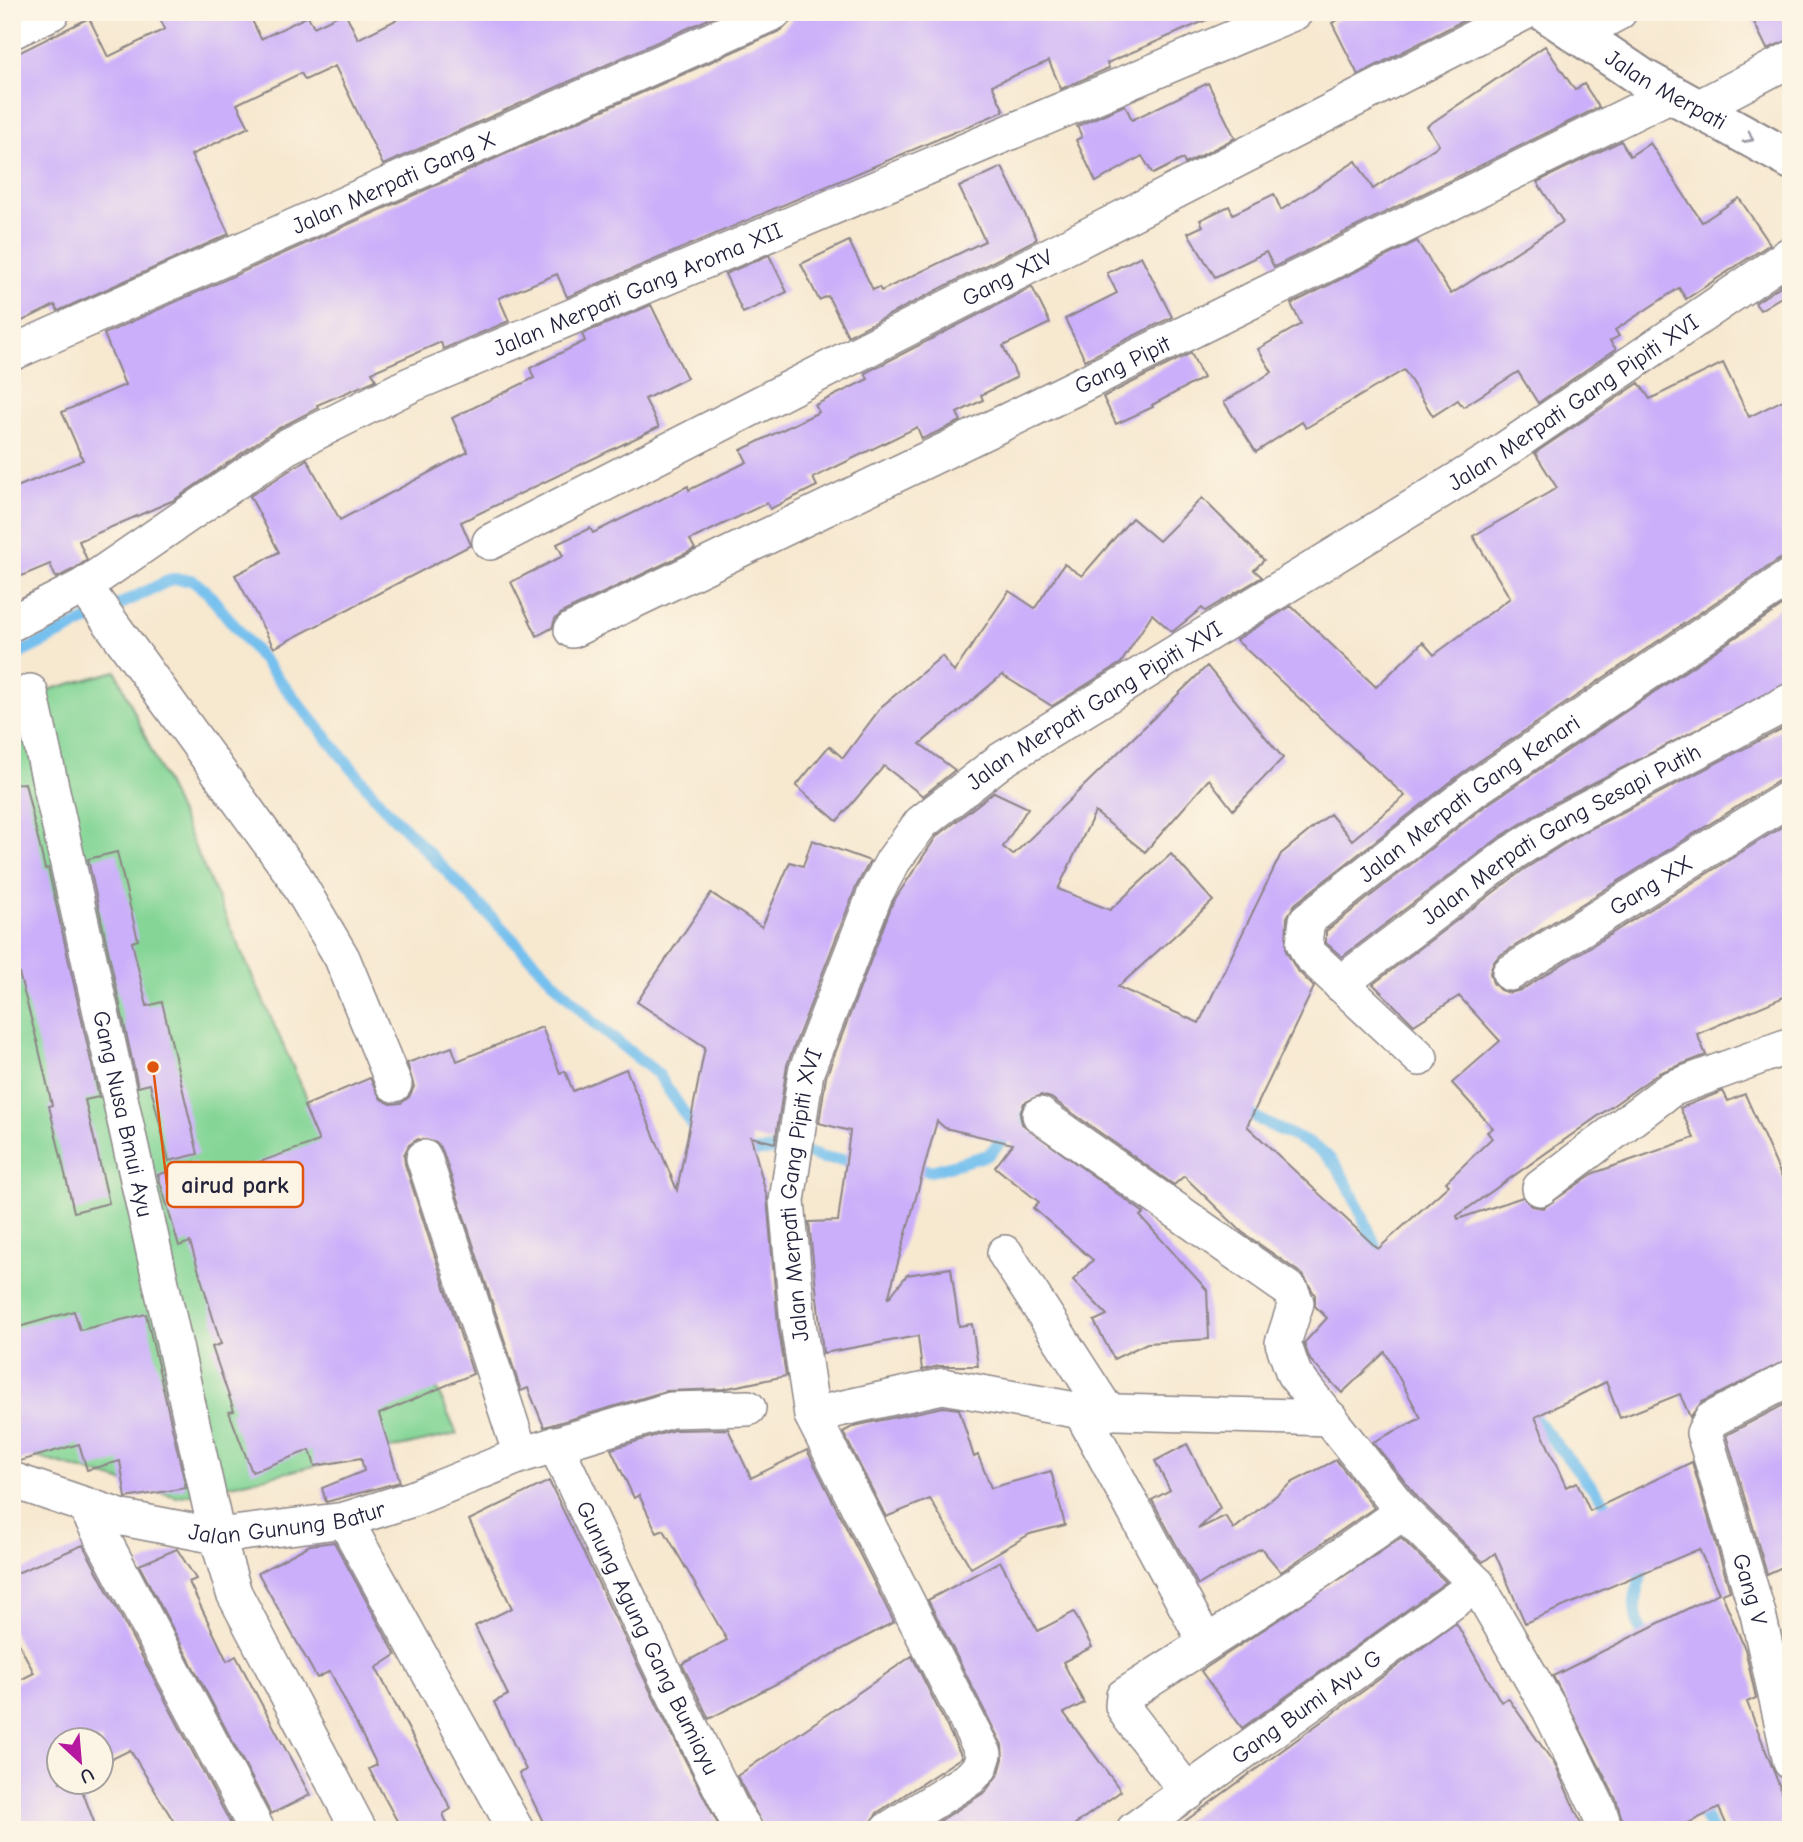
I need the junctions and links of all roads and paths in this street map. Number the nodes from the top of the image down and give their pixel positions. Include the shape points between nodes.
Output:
1 (52, 12) edge
2 (774, 12) edge
3 (1295, 12) edge
4 (1525, 12) edge
5 (1545, 12) edge
6 (1619, 12) edge
7 (12, 31) edge
8 (1576, 35) junction
9 (1791, 59) edge
10 (1684, 102) junction
11 (1791, 160) edge
12 (1791, 254) edge
13 (12, 353) edge
14 (490, 542) dead end
15 (1791, 576) edge
16 (84, 586) junction
17 (12, 623) edge
18 (572, 630) dead end
19 (30, 692) dead end
20 (1791, 701) edge
21 (1791, 797) edge
22 (1510, 972) dead end
23 (1340, 984) junction
24 (1791, 1045) edge
25 (1420, 1058) dead end
26 (394, 1084) dead end
27 (1040, 1115) dead end
28 (424, 1158) dead end
29 (1540, 1188) dead end
30 (1005, 1253) dead end
31 (1791, 1378) edge
32 (748, 1408) dead end
33 (1095, 1412) junction
34 (812, 1415) junction
35 (1329, 1418) junction
36 (555, 1444) junction
37 (521, 1455) junction
38 (12, 1480) edge
39 (85, 1505) junction
40 (1403, 1512) junction
41 (345, 1520) junction
42 (217, 1536) junction
43 (1477, 1584) junction
44 (1206, 1643) junction
45 (1791, 1762) edge
46 (1188, 1793) junction
47 (729, 1824) edge
48 (257, 1830) edge
49 (359, 1830) edge
50 (516, 1830) edge
51 (888, 1830) edge
52 (1134, 1830) edge
53 (1605, 1830) edge

1 - 7 street
2 - 13 street, Jalan Merpati Gang X
3 - 16 street, Jalan Merpati Gang Aroma XII via 410,385 286,447
4 - 14 street, Gang XIV
5 - 8 street, Jalan Merpati
6 - 8 street
8 - 10 street, Jalan Merpati
9 - 10 street, Gang Pipit
10 -> 11 street, Jalan Merpati
10 - 18 street, Gang Pipit
12 - 34 street, Jalan Merpati Gang Pipiti XVI via 1487,463 1000,761 921,824 875,894 806,1072 786,1201
15 - 23 street, Jalan Merpati Gang Kenari via 1473,790 1307,920 1304,943 1310,955
16 - 17 street, Jalan Merpati Gang Aroma XII
16 - 26 street via 294,876 342,958
19 - 42 street, Gang Nusa Bmui Ayu
20 - 23 street, Jalan Merpati Gang Sesapi Putih via 1565,820 1512,853
21 - 22 street, Gang XX
23 - 25 street, Jalan Merpati Gang Kenari
24 - 29 street via 1671,1089
27 - 35 street via 1291,1291 1296,1303 1283,1343 1286,1359
28 - 37 street
30 - 33 street
31 - 45 street, Gang V via 1706,1426 1706,1440 1758,1614
32 - 36 street, Jalan Gunung Batur via 671,1410
33 - 34 street via 943,1386
33 - 35 street
33 - 44 street
34 - 51 street, Jalan Merpati Gang Pipiti XVI via 984,1754 970,1778
35 - 40 street
36 - 37 street, Jalan Gunung Batur
36 - 47 street, Gunung Agung Gang Bumiayu
37 - 41 street, Jalan Gunung Batur via 412,1499
38 - 39 street, Jalan Gunung Batur
39 - 42 street, Jalan Gunung Batur via 123,1518
39 - 48 street
40 - 43 street
40 - 44 street
41 - 42 street, Jalan Gunung Batur
41 - 50 street
42 - 49 street, Gang Nusa Bmui Ayu via 234,1593
43 - 46 street, Gang Bumi Ayu G
43 - 53 street via 1550,1710
44 - 46 street via 1139,1684 1123,1701 1129,1716
46 - 52 street, Gang Bumi Ayu G

